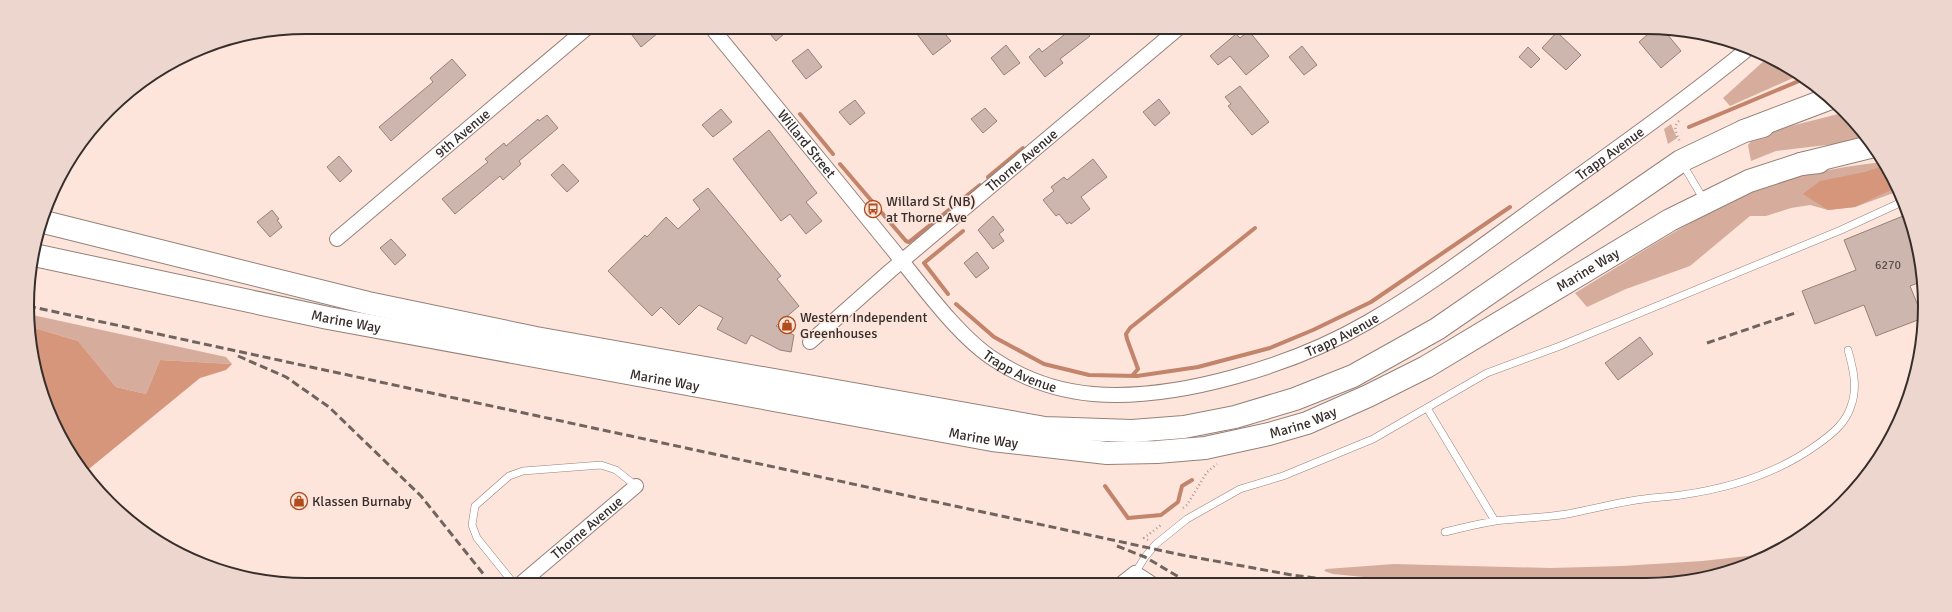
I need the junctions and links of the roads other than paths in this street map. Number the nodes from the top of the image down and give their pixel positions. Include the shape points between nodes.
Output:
1 (580, 34) edge
2 (717, 34) edge
3 (1172, 34) edge
4 (1743, 52) edge
5 (1824, 100) edge
6 (1831, 107) edge
7 (1744, 131) junction
8 (1867, 148) edge
9 (1872, 155) edge
10 (1681, 161) junction
11 (1801, 164) junction
12 (1705, 202) junction
13 (1898, 204) edge
14 (47, 223) edge
15 (337, 240) dead end
16 (38, 256) edge
17 (902, 261) junction
18 (810, 342) dead end
19 (1848, 350) dead end
20 (1427, 408) junction
21 (636, 486) joint
22 (1495, 521) junction
23 (1444, 532) dead end
24 (1135, 573) junction
25 (509, 578) edge
26 (527, 578) edge
27 (1129, 578) edge
28 (1143, 578) edge

1 - 15 street, 9th Avenue
2 - 17 street, Willard Street
3 - 17 street, Thorne Avenue
4 - 17 street, Trapp Avenue via 1694,92 1432,281 1365,324 1319,346 1221,380 1120,395 1091,394 1040,383 991,358 958,328
5 - 7 main road
6 - 7 main road, Marine Way
7 - 10 main road, Marine Way
8 - 11 main road
9 - 11 main road, Marine Way
10 - 12 lane
10 - 14 main road, Marine Way via 1437,329 1353,376 1295,399 1235,417 1184,427 1132,432 1045,428 536,338 368,303
11 - 12 main road, Marine Way via 1749,182
12 - 16 main road, Marine Way via 1670,220 1426,367 1368,396 1307,423 1269,434 1227,444 1157,452 1107,453 992,440 328,318
13 - 20 lane via 1841,230 1560,346 1487,373
17 - 18 street, Thorne Avenue
19 - 22 lane via 1854,376 1854,391 1851,406 1843,422 1806,453 1773,472 1740,484 1680,496 1645,499 1566,514
20 - 22 lane
20 - 24 lane via 1373,439 1283,476 1240,489 1194,514 1156,544
21 - 25 lane via 616,470 601,465 523,471 509,476 475,506 472,525 477,538
21 - 26 street, Thorne Avenue
22 - 23 lane
24 - 27 street
24 - 28 street

